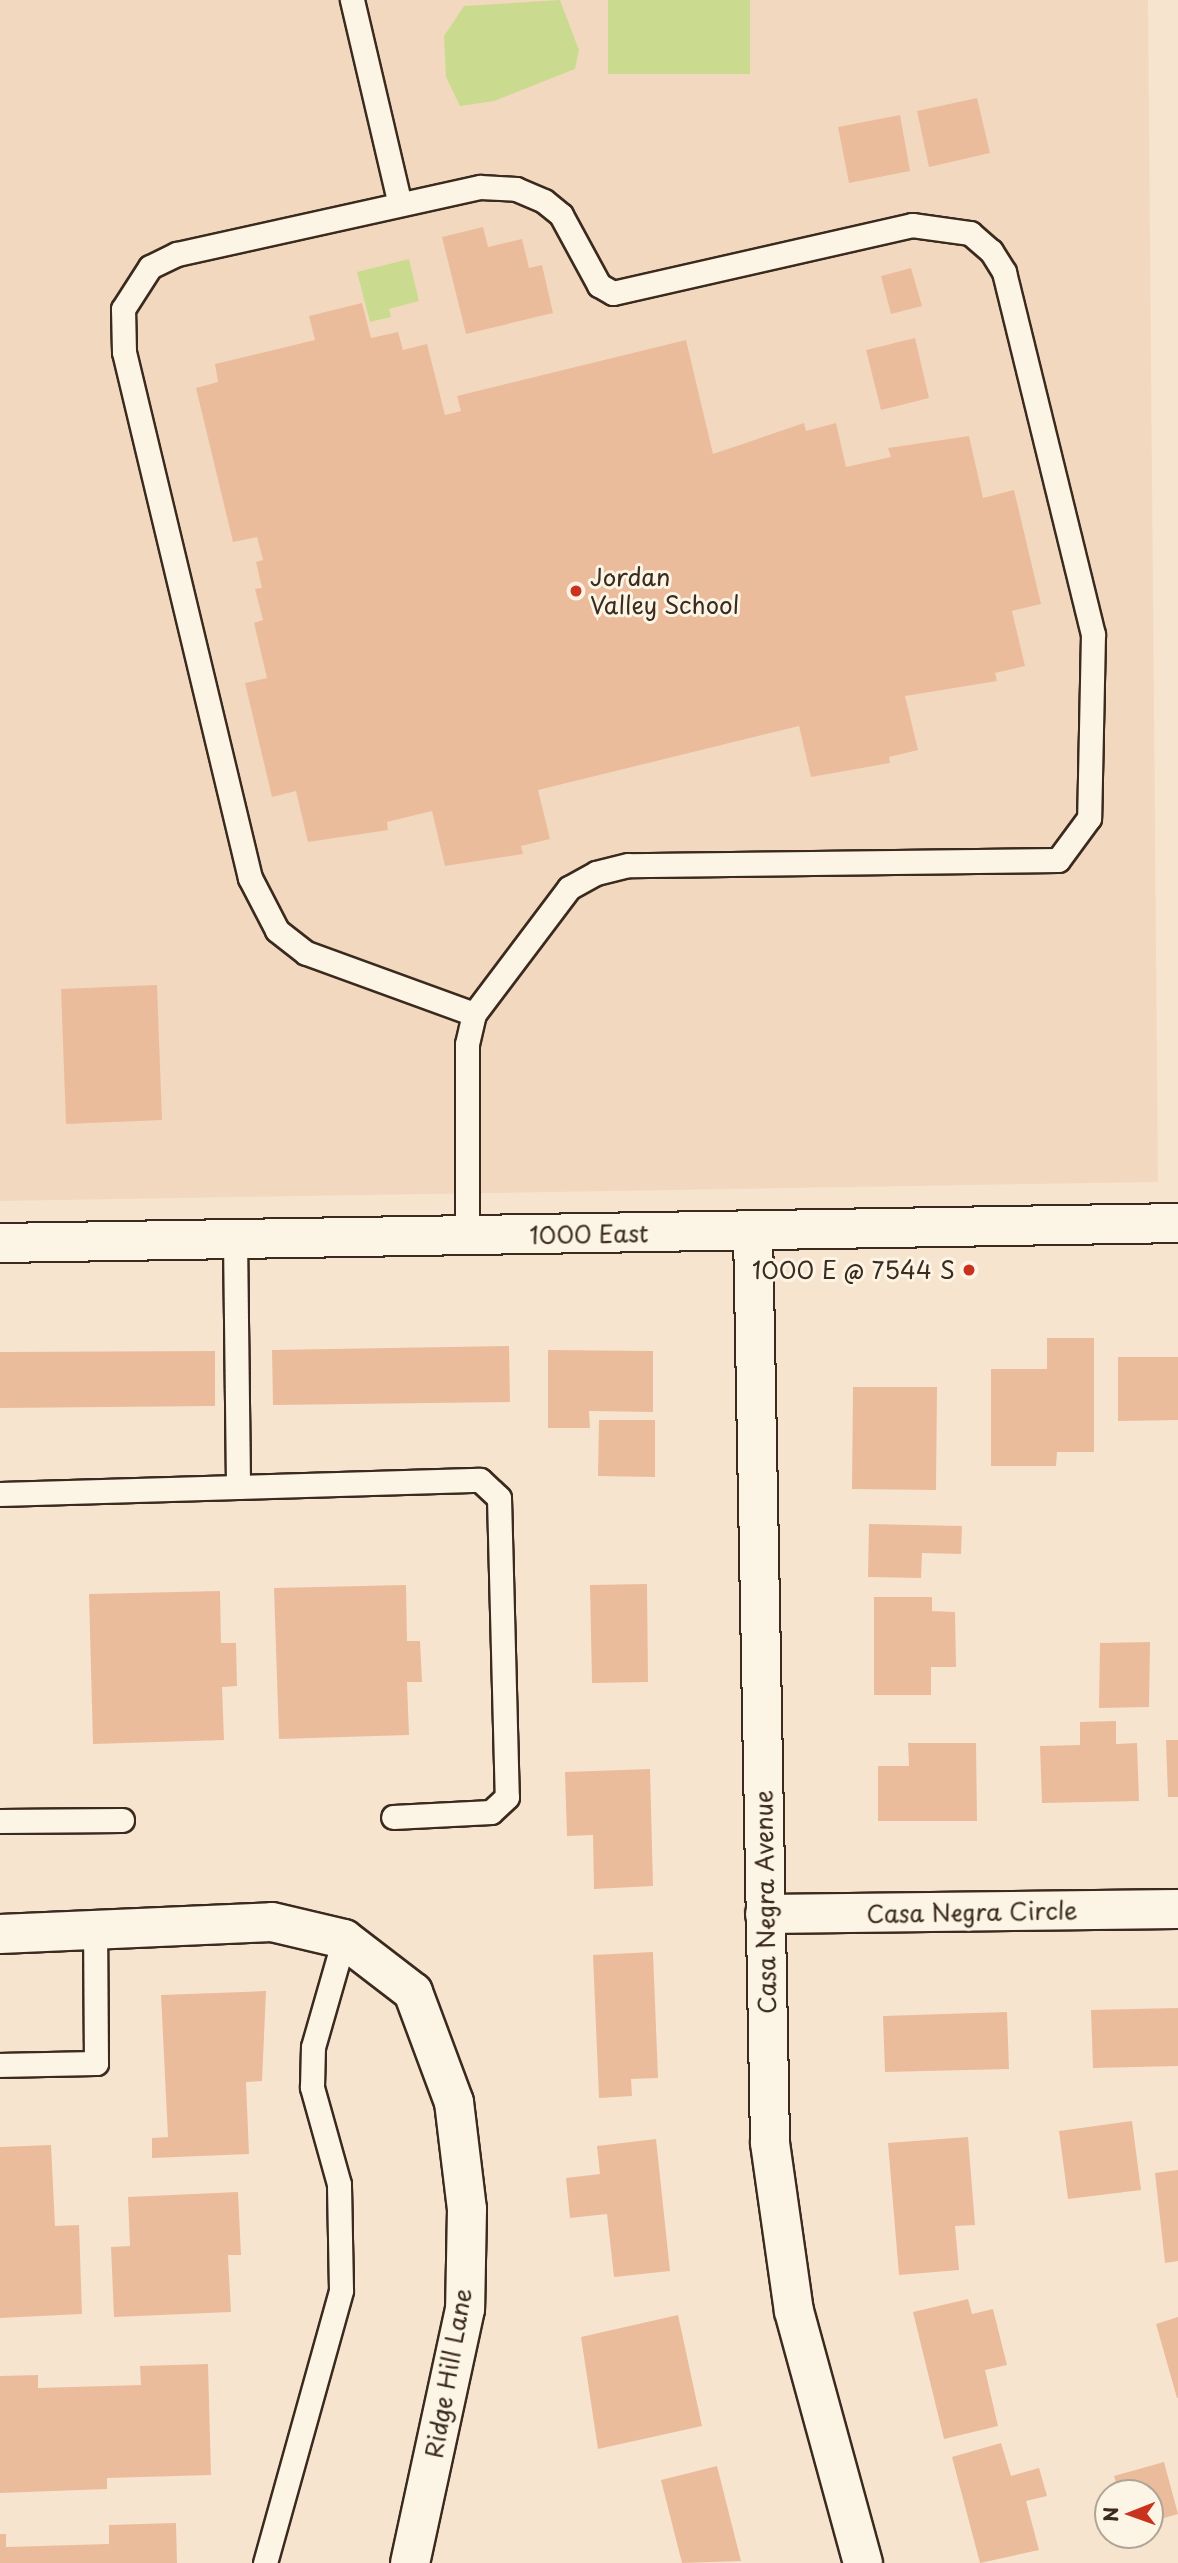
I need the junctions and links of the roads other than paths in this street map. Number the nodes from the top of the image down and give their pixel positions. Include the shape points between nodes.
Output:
1 (352, 0) edge
2 (398, 201) junction
3 (474, 1014) junction
4 (1178, 1223) edge
5 (753, 1231) junction
6 (467, 1237) junction
7 (236, 1238) junction
8 (0, 1242) edge
9 (238, 1486) junction
10 (0, 1494) edge
11 (393, 1817) dead end
12 (0, 1821) edge
13 (122, 1821) dead end
14 (1178, 1909) edge
15 (765, 1914) junction
16 (95, 1931) junction
17 (0, 1934) edge
18 (344, 1938) junction
19 (0, 2065) edge
20 (265, 2563) edge
21 (410, 2563) edge
22 (863, 2563) edge

1 - 2 lane
2 - 3 lane via 177,254 150,267 123,309 122,341 261,909 306,953
2 - 3 lane via 480,187 516,189 544,201 561,215 599,285 624,294 912,225 970,233 1004,272 1093,634 1089,818 1058,860 628,865 596,873 569,888
3 - 6 lane via 467,1044
4 - 5 street, 1000 East
5 - 6 street, 1000 East
5 - 15 street, Casa Negra Avenue
6 - 7 street, 1000 East
7 - 8 street, 1000 East
7 - 9 lane
9 - 10 lane via 5,1489
9 - 11 lane via 480,1480 499,1498 507,1797 491,1812
12 - 13 lane
14 - 15 street, Casa Negra Circle
15 - 22 street, Casa Negra Avenue via 770,2143 794,2311
16 - 17 street, Ridge Hill Lane
16 - 18 street, Ridge Hill Lane via 272,1922
16 - 19 lane via 96,2063
18 - 20 lane via 313,2047 312,2087 339,2183 341,2290
18 - 21 street, Ridge Hill Lane via 413,1992 454,2102 467,2209 465,2309

